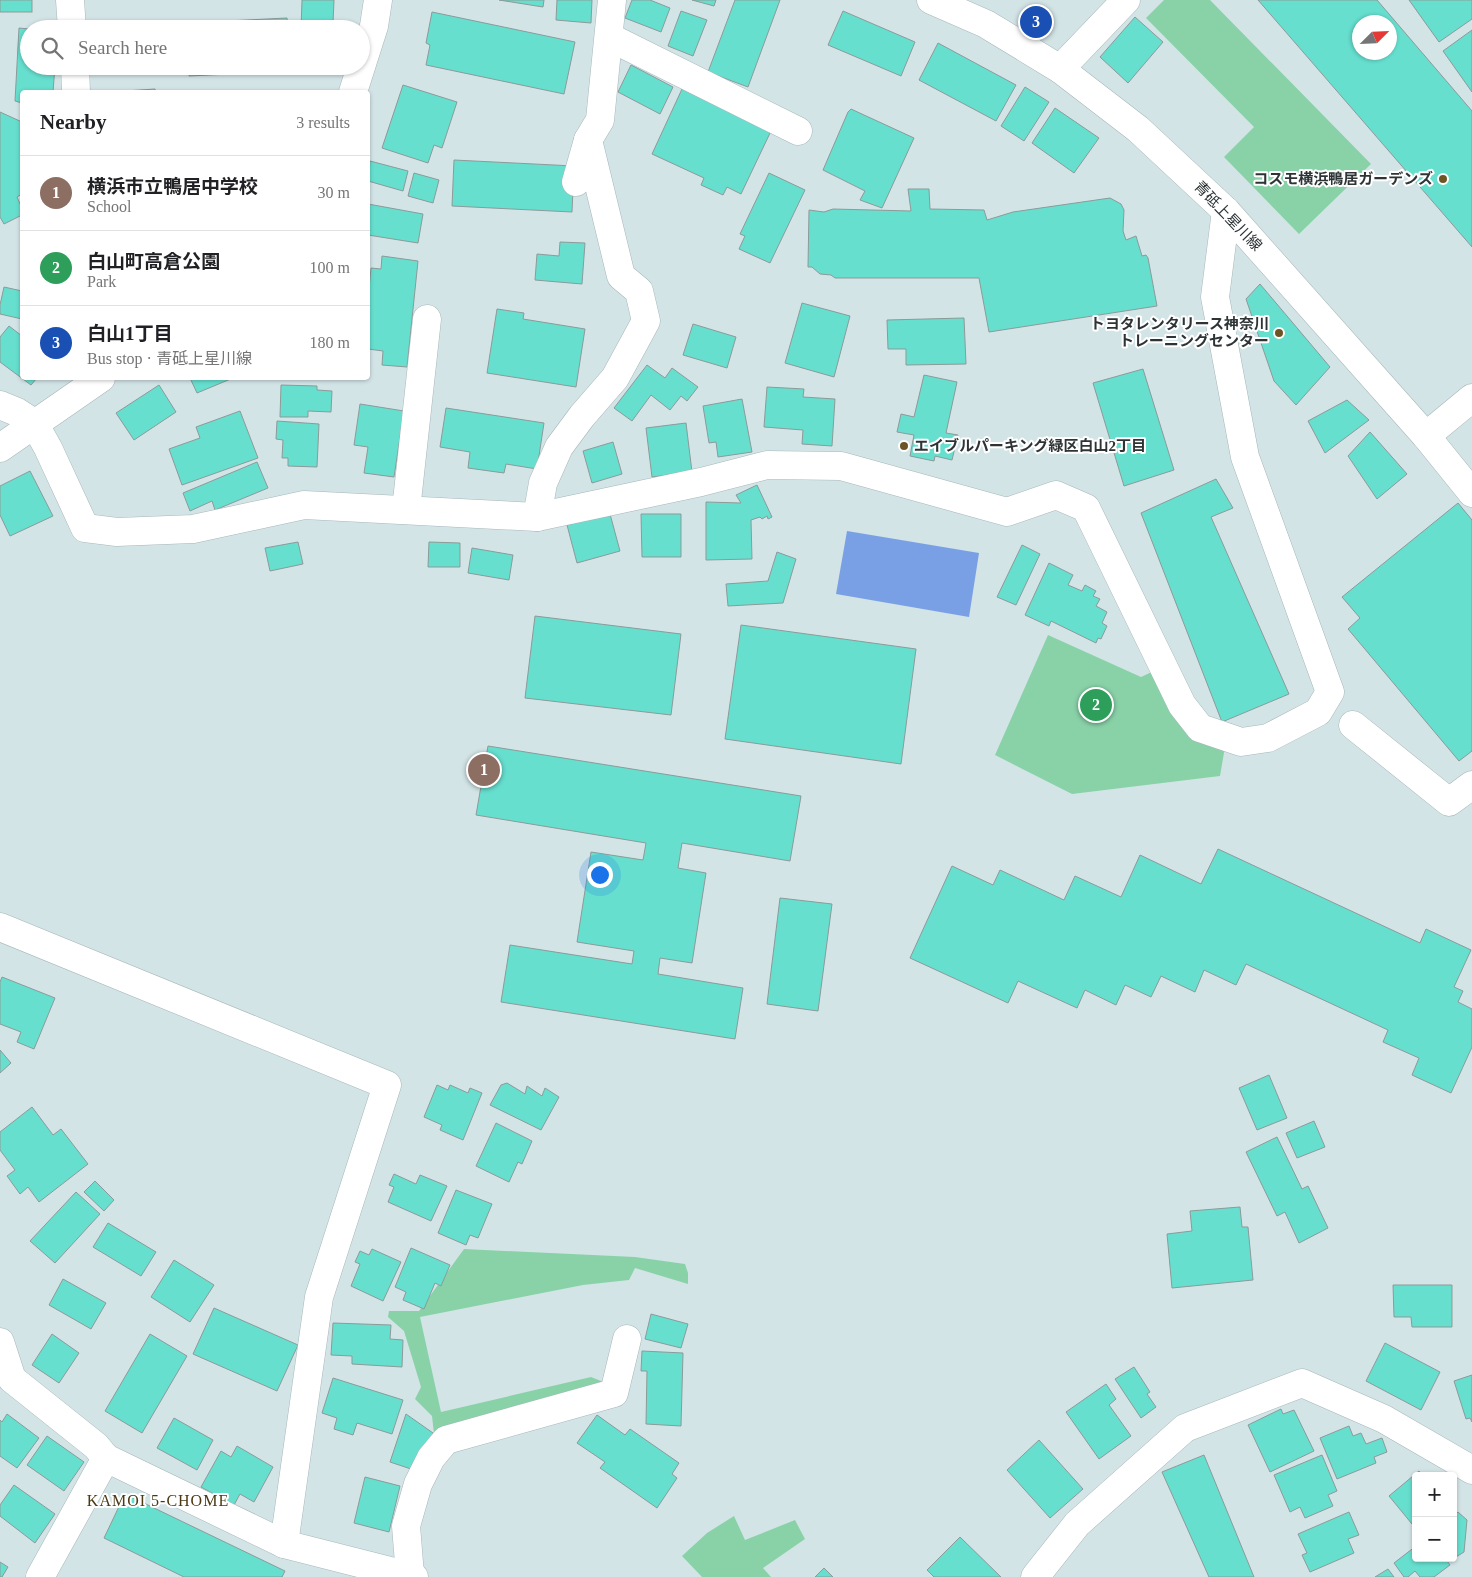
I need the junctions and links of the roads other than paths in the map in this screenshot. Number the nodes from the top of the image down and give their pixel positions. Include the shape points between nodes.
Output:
1 (70, 0) edge
2 (378, 0) edge
3 (612, 0) edge
4 (931, 0) edge
5 (1126, 0) edge
6 (71, 20) edge
7 (609, 36) junction
8 (370, 39) edge
9 (1060, 69) junction
10 (75, 75) edge
11 (359, 75) edge
12 (76, 90) edge
13 (355, 90) edge
14 (798, 131) dead end
15 (588, 140) junction
16 (576, 182) dead end
17 (1226, 210) junction
18 (427, 319) dead end
19 (98, 380) edge
20 (1472, 398) edge
21 (0, 405) edge
22 (34, 423) junction
23 (1426, 436) junction
24 (0, 448) edge
25 (1472, 492) edge
26 (406, 510) junction
27 (537, 517) junction
28 (1353, 725) dead end
29 (1472, 786) edge
30 (0, 927) edge
31 (627, 1339) dead end
32 (0, 1342) edge
33 (106, 1458) junction
34 (1472, 1470) edge
35 (284, 1544) junction
36 (412, 1576) edge
37 (40, 1577) edge
38 (1035, 1577) edge

1 - 6 street
2 - 8 street
3 - 7 street
4 - 9 street, 青砥上星川線 via 986,24
5 - 9 street
7 - 14 street
7 - 15 street via 600,120
9 - 17 street, 青砥上星川線 via 1138,129
10 - 12 street
11 - 13 street
15 - 16 street
15 - 27 street via 620,276 638,291 646,321 615,378 559,447 543,483
17 - 23 street, 青砥上星川線
17 - 27 street via 1215,297 1245,457 1330,692 1318,712 1268,738 1241,742 1200,728 1182,705 1086,508 1056,495 1007,512 841,466 767,465
18 - 26 street
19 - 22 street
20 - 23 street
21 - 22 street
22 - 24 street
22 - 26 street via 85,528 116,532 193,529 304,506
23 - 25 street, 青砥上星川線
26 - 27 street
28 - 29 street via 1449,802
30 - 35 street via 387,1085 319,1297
31 - 36 street via 614,1393 446,1440 431,1458 418,1484 406,1526
32 - 33 street via 12,1379 96,1446
33 - 35 street
33 - 37 street
34 - 38 street via 1384,1418 1302,1383 1185,1428 1077,1524
35 - 36 street

